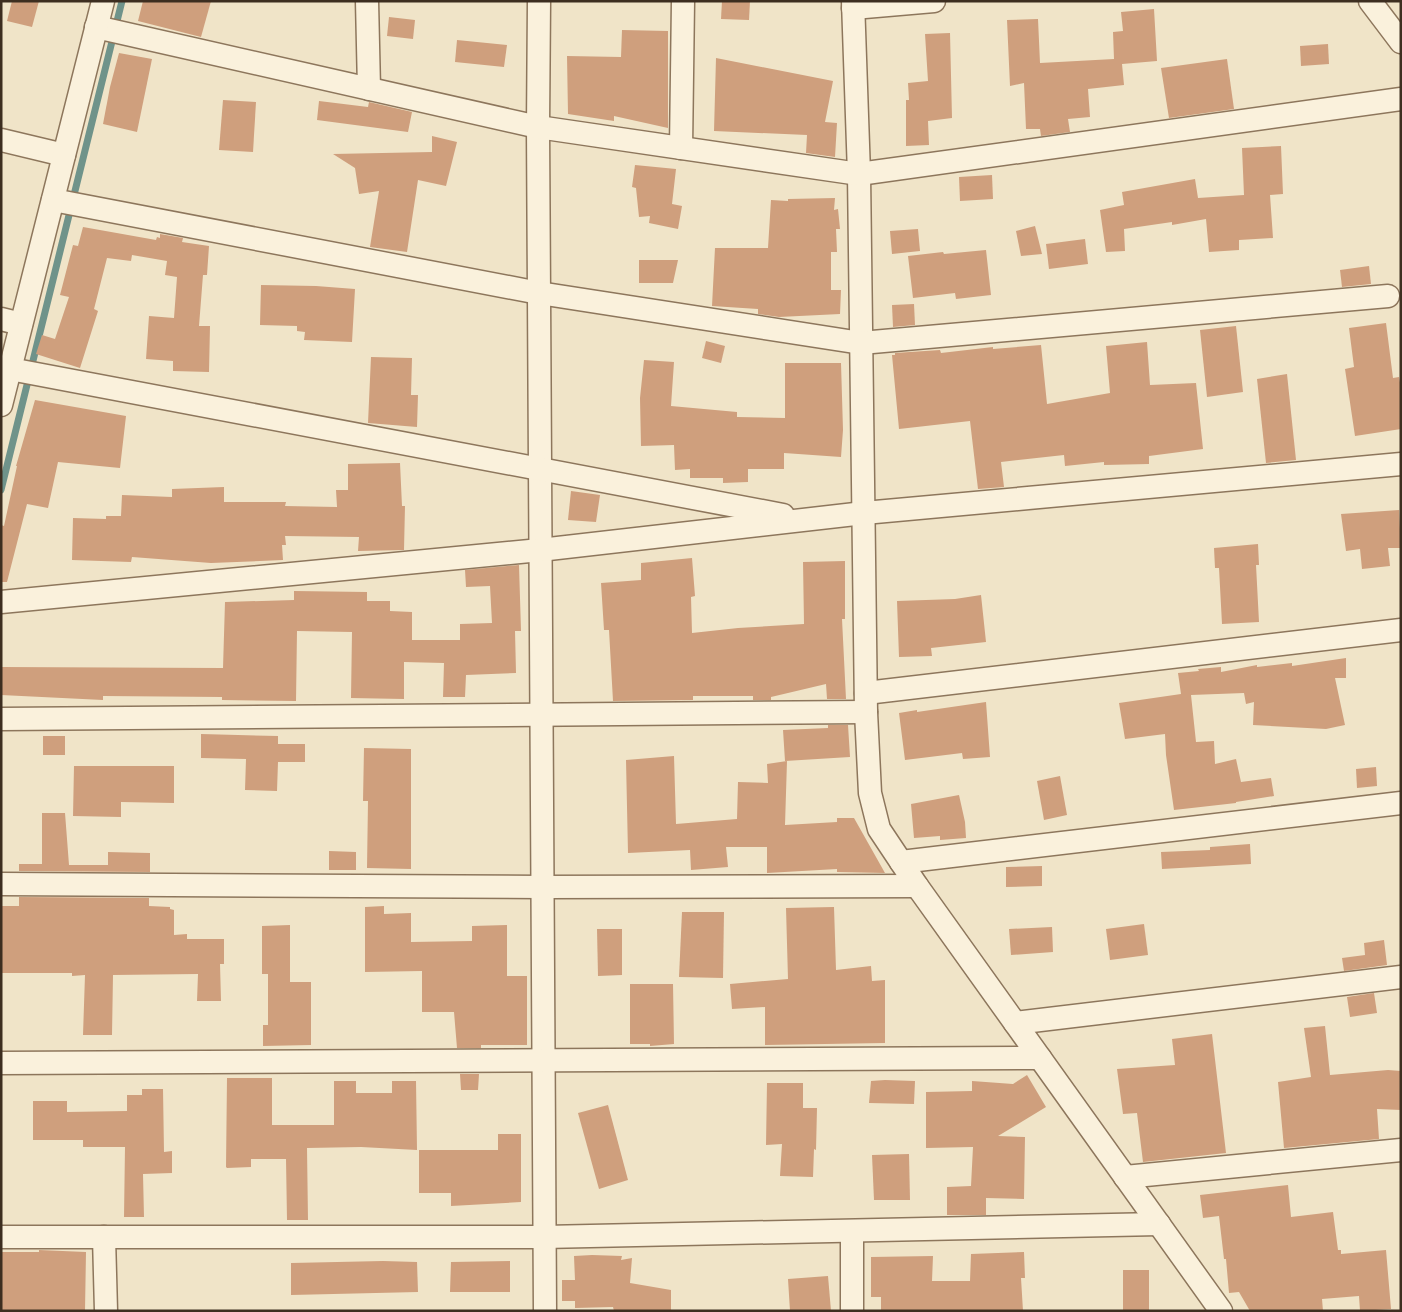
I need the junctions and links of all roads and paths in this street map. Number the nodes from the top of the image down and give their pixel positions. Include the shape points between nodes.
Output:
1 (103, 1) edge
2 (367, 1) edge
3 (539, 1) edge
4 (683, 1) edge
5 (934, 1) edge
6 (1370, 1) edge
7 (853, 5) edge
8 (96, 27) junction
9 (1401, 42) edge
10 (369, 89) junction
11 (1401, 99) edge
12 (538, 127) junction
13 (1, 140) edge
14 (681, 148) junction
15 (64, 155) junction
16 (859, 174) junction
17 (53, 200) junction
18 (539, 293) junction
19 (1388, 296) dead end
20 (11, 322) edge
21 (861, 343) junction
22 (10, 369) junction
23 (1, 405) edge
24 (1401, 464) edge
25 (540, 469) junction
26 (864, 513) junction
27 (806, 519) junction
28 (540, 550) junction
29 (1, 602) edge
30 (1401, 630) edge
31 (866, 702) junction
32 (541, 715) junction
33 (1, 719) edge
34 (1401, 803) edge
35 (901, 862) junction
36 (1, 884) edge
37 (917, 886) junction
38 (542, 887) junction
39 (1401, 977) edge
40 (1015, 1022) junction
41 (1040, 1058) junction
42 (544, 1061) junction
43 (1, 1063) edge
44 (1401, 1150) edge
45 (1125, 1177) junction
46 (1159, 1224) junction
47 (852, 1232) junction
48 (1, 1236) edge
49 (104, 1237) junction
50 (544, 1237) junction
51 (106, 1311) edge
52 (545, 1311) edge
53 (852, 1311) edge
54 (1221, 1311) edge

1 - 8 street
2 - 10 street
3 - 12 street
4 - 14 street
5 - 7 street
6 - 9 street
7 - 16 street
8 - 10 street
8 - 15 street
10 - 12 street
11 - 16 street
12 - 14 street
12 - 18 street
13 - 15 street
14 - 16 street
15 - 17 street
16 - 21 street
17 - 18 street
17 - 20 street
18 - 21 street
18 - 25 street
19 - 21 street
20 - 22 street
21 - 26 street
22 - 23 street
22 - 25 street
24 - 26 street
25 - 27 street
25 - 28 street
26 - 27 street
26 - 31 street
27 - 28 street
28 - 29 street
28 - 32 street
30 - 31 street
31 - 32 street
31 - 35 street via 870,793 879,829
32 - 33 street
32 - 38 street
34 - 35 street
35 - 37 street
36 - 38 street
37 - 38 street
37 - 40 street
38 - 42 street
39 - 40 street
40 - 41 street
41 - 42 street
41 - 45 street
42 - 43 street
42 - 50 street
44 - 45 street
45 - 46 street
46 - 47 street
46 - 54 street
47 - 50 street
47 - 53 street
48 - 49 street
49 - 50 street
49 - 51 street
50 - 52 street

